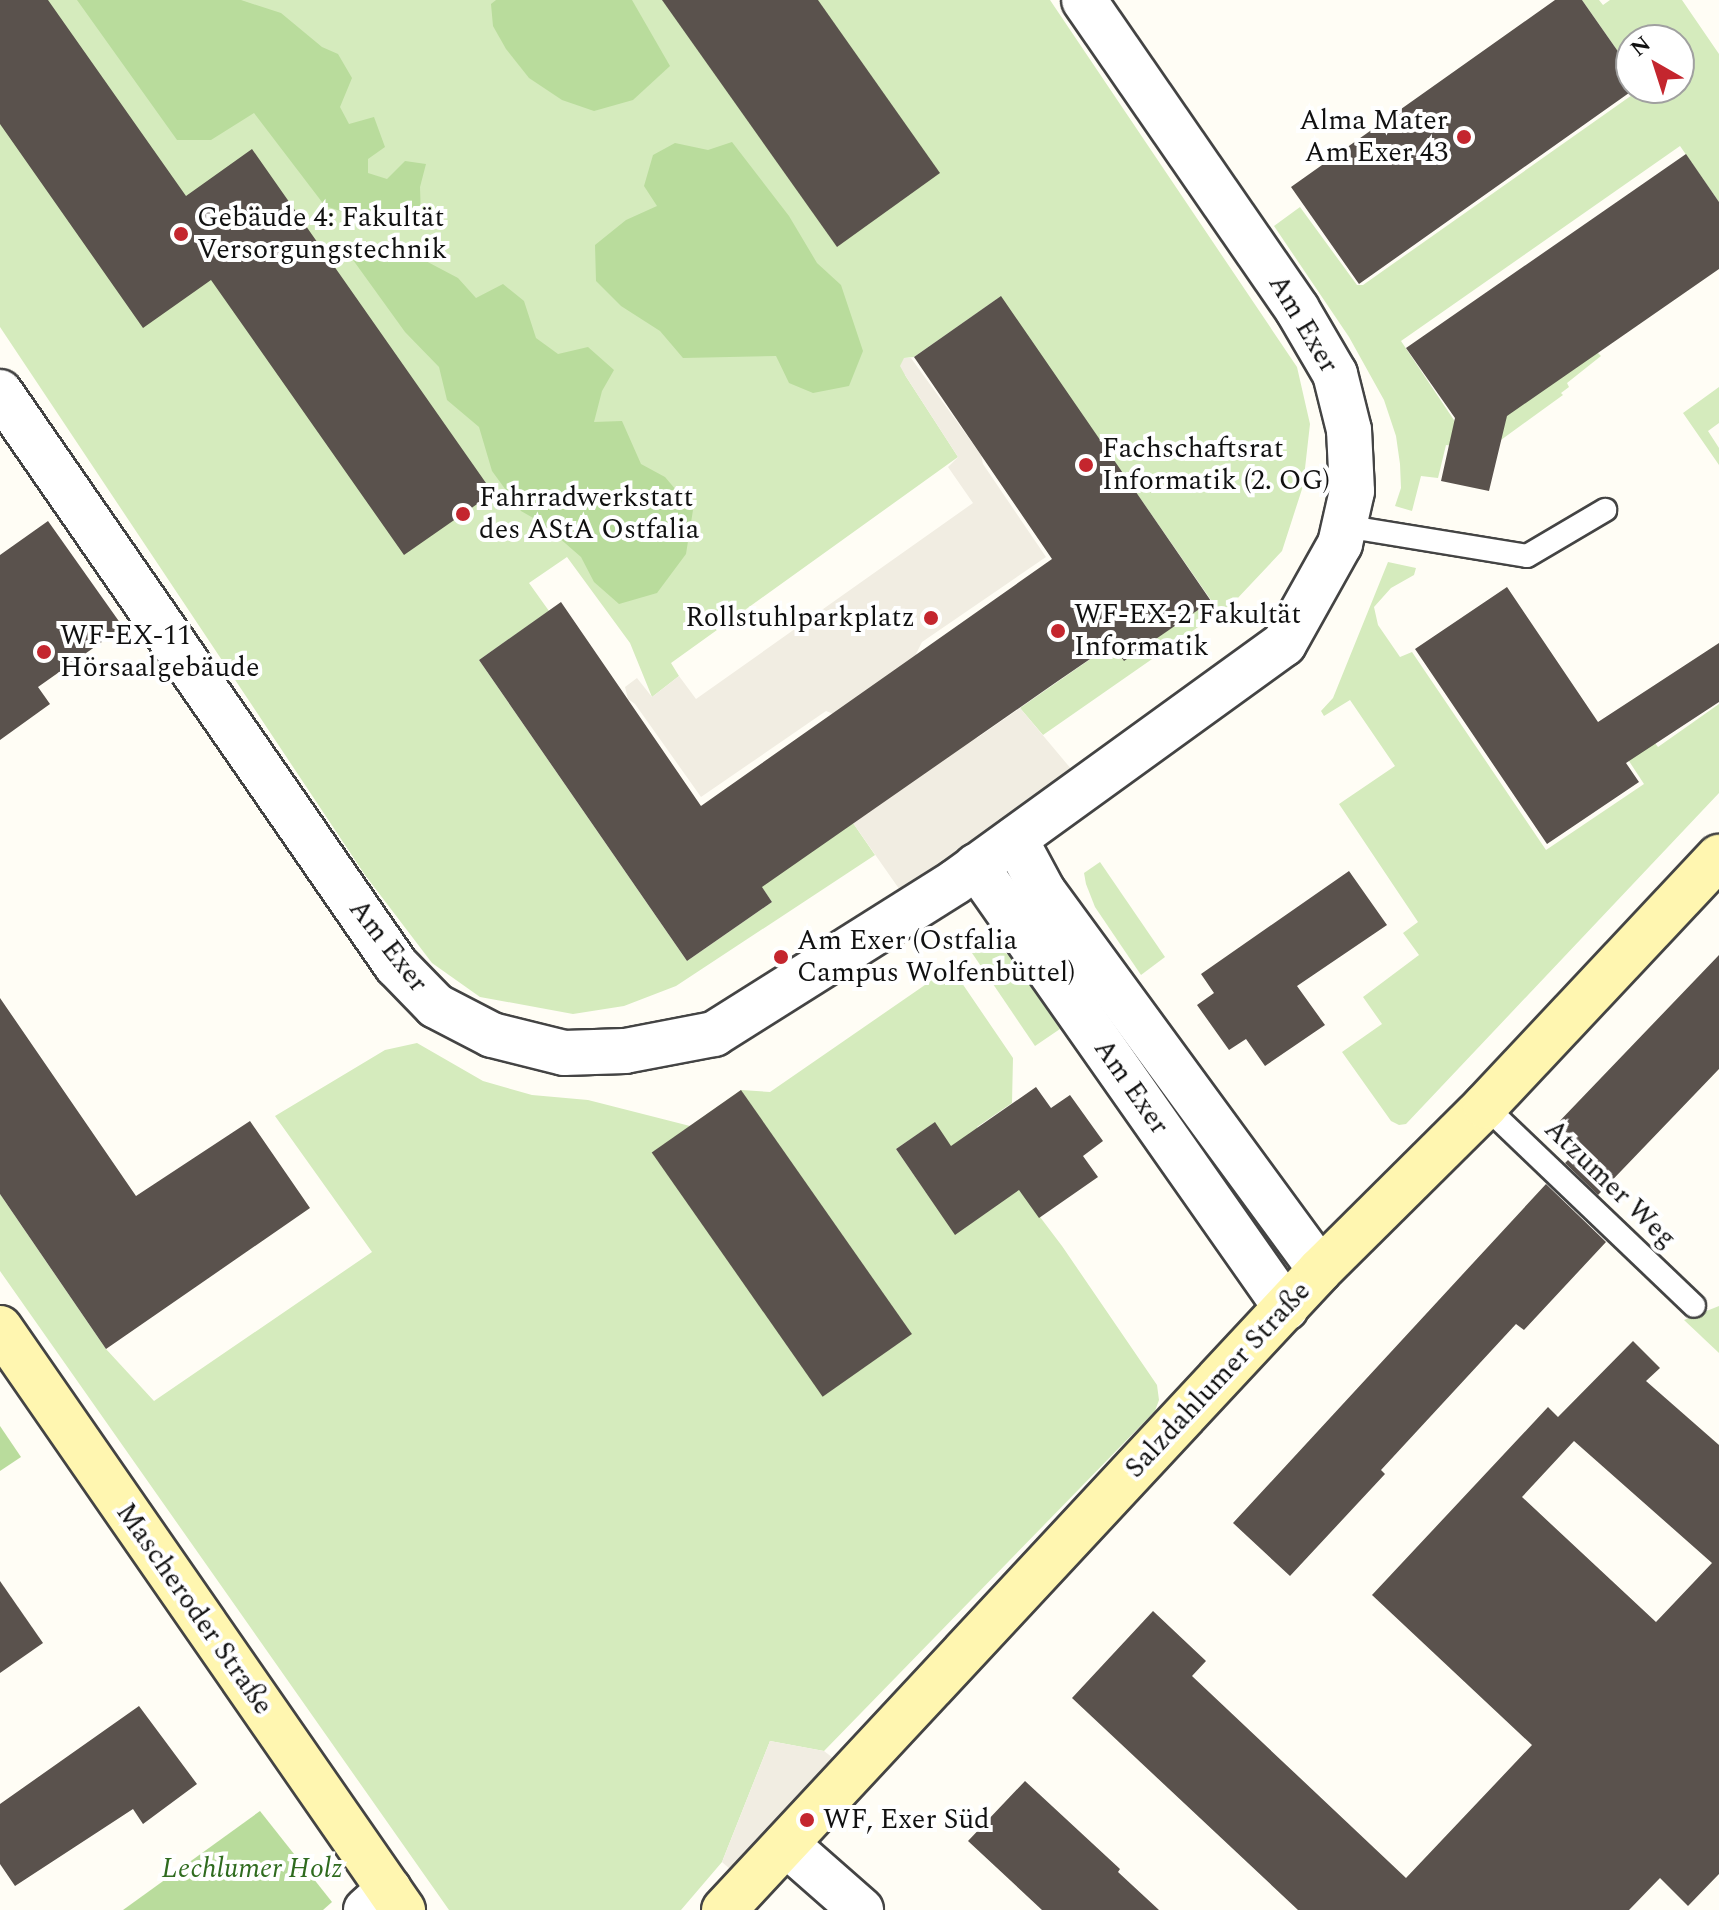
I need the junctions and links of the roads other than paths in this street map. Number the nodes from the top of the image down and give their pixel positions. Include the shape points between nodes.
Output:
1 (1084, 0) edge
2 (0, 392) edge
3 (1605, 510) dead end
4 (1344, 526) junction
5 (1015, 839) junction
6 (1719, 857) edge
7 (976, 866) junction
8 (1485, 1106) junction
9 (1320, 1270) junction
10 (1694, 1306) dead end
11 (1286, 1308) junction
12 (0, 1328) edge
13 (786, 1844) junction
14 (386, 1903) edge
15 (724, 1910) edge
16 (861, 1910) edge

1 - 4 street, Am Exer via 1297,309 1335,374 1349,430 1352,491
2 - 7 street, Am Exer via 396,965 436,1006 492,1035 564,1053 625,1051 714,1034
3 - 4 lane via 1527,556
4 - 5 street, Am Exer via 1331,561 1284,644
5 - 7 street, Am Exer
5 - 9 street, Am Exer via 1043,891
6 - 8 street, Salzdahlumer Straße
7 - 11 street, Am Exer
8 - 9 street, Salzdahlumer Straße
8 - 10 lane, Atzumer Weg
9 - 11 street, Salzdahlumer Straße
11 - 13 street, Salzdahlumer Straße
12 - 14 street, Mascheroder Straße
13 - 15 street, Salzdahlumer Straße
13 - 16 street

